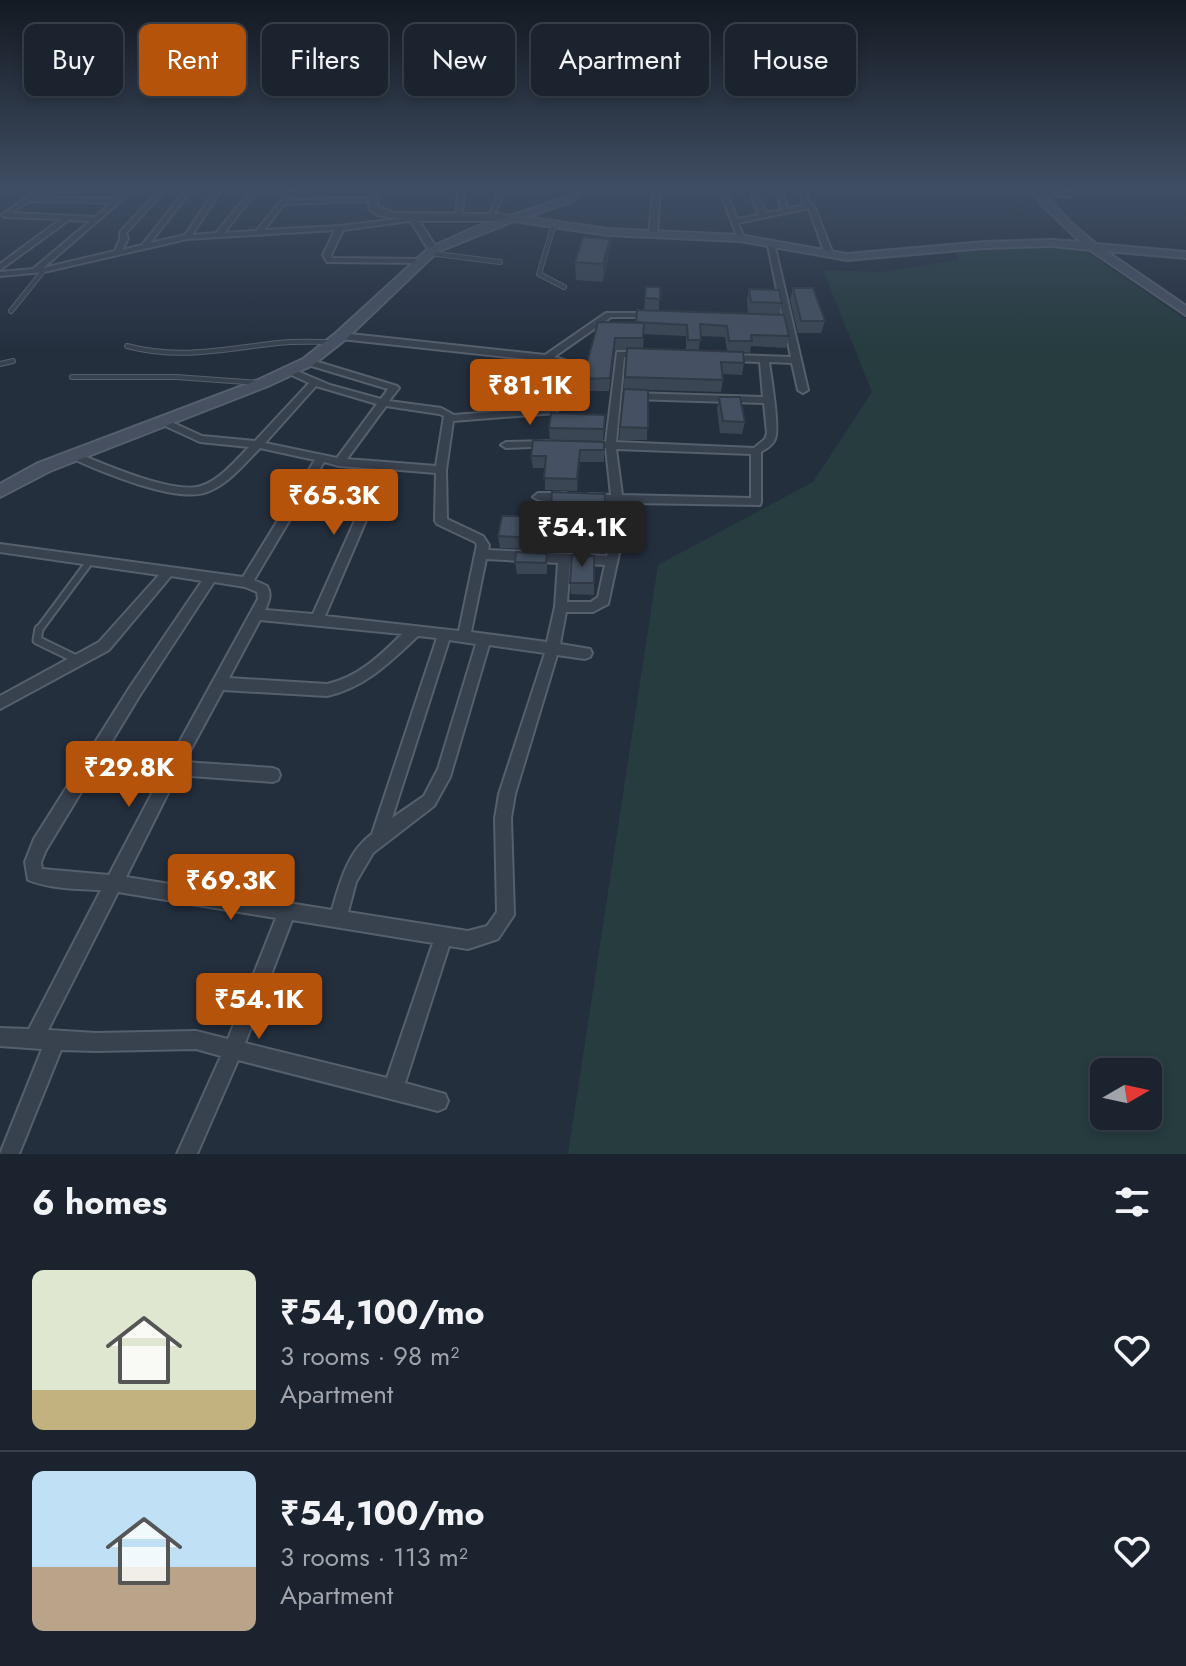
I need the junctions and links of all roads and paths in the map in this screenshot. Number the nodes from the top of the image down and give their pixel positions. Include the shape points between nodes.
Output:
1 (40, 241) edge
2 (71, 241) edge
3 (123, 241) edge
4 (148, 241) edge
5 (167, 241) edge
6 (334, 241) edge
7 (422, 241) edge
8 (460, 241) edge
9 (549, 241) edge
10 (757, 241) edge
11 (824, 241) edge
12 (1085, 241) edge
13 (770, 243) junction
14 (145, 245) junction
15 (1090, 246) junction
16 (118, 251) junction
17 (829, 254) junction
18 (428, 255) junction
19 (1186, 255) edge
20 (500, 262) dead end
21 (44, 270) junction
22 (33, 272) junction
23 (1, 273) edge
24 (564, 287) dead end
25 (11, 311) dead end
26 (1186, 311) edge
27 (666, 316) edge
28 (772, 321) edge
29 (787, 321) junction
30 (338, 339) junction
31 (127, 346) dead end
32 (659, 356) edge
33 (547, 358) junction
34 (719, 358) edge
35 (764, 359) junction
36 (795, 360) junction
37 (13, 361) dead end
38 (308, 362) junction
39 (0, 364) edge
40 (290, 371) junction
41 (538, 375) dead end
42 (72, 377) dead end
43 (263, 383) junction
44 (314, 383) junction
45 (803, 390) dead end
46 (617, 395) junction
47 (770, 400) junction
48 (383, 404) junction
49 (506, 415) junction
50 (450, 418) junction
51 (164, 422) junction
52 (256, 444) junction
53 (555, 444) edge
54 (506, 445) dead end
55 (597, 445) edge
56 (611, 446) junction
57 (756, 451) junction
58 (73, 455) junction
59 (321, 458) junction
60 (339, 462) junction
61 (384, 467) junction
62 (441, 470) junction
63 (0, 491) edge
64 (538, 497) dead end
65 (621, 498) junction
66 (0, 548) edge
67 (483, 554) junction
68 (564, 558) junction
69 (90, 561) junction
70 (612, 561) junction
71 (167, 573) junction
72 (210, 578) junction
73 (246, 582) junction
74 (561, 607) junction
75 (257, 614) junction
76 (316, 621) junction
77 (415, 630) junction
78 (445, 634) junction
79 (464, 637) junction
80 (484, 640) junction
81 (553, 647) junction
82 (585, 653) dead end
83 (81, 661) junction
84 (220, 684) junction
85 (0, 703) edge
86 (173, 768) junction
87 (273, 775) dead end
88 (379, 836) junction
89 (112, 883) junction
90 (287, 911) junction
91 (338, 919) junction
92 (444, 936) junction
93 (0, 1037) edge
94 (34, 1038) junction
95 (55, 1040) junction
96 (233, 1050) junction
97 (393, 1090) junction
98 (438, 1101) dead end
99 (9, 1154) edge
100 (187, 1154) edge

1 - 23 street
2 - 22 street
3 - 16 street
4 - 14 street
5 - 14 street
6 - 18 street via 330,260
7 - 18 street
8 - 18 main road
9 - 24 lane via 539,274
10 - 13 main road
11 - 17 street
12 - 15 main road
13 - 17 main road
13 - 29 street
14 - 16 street
15 - 17 main road via 984,245 857,257
15 - 19 main road
15 - 26 main road
16 - 21 street
18 - 20 lane
18 - 30 main road
21 - 22 street
21 - 25 lane
22 - 23 street
27 - 33 street via 609,315
28 - 29 street
29 - 36 street
30 - 31 lane via 176,354
30 - 33 street
30 - 38 main road
32 - 46 street via 620,354
33 - 49 street via 572,367 556,408
34 - 35 street
35 - 36 street
35 - 47 street
36 - 45 street
37 - 39 lane
38 - 40 main road
38 - 48 street via 392,386 394,391
40 - 43 main road
40 - 44 street
41 - 49 street
42 - 43 lane
43 - 51 main road
44 - 48 street
44 - 52 street
46 - 47 street
46 - 56 street
47 - 57 street via 770,441
48 - 50 street via 441,411
48 - 60 street
49 - 50 street
50 - 62 street
51 - 52 street via 200,439
51 - 58 main road
52 - 58 street via 214,485 198,492 135,479
52 - 59 street
53 - 54 street
55 - 56 street
56 - 57 street
56 - 65 street
57 - 65 street via 758,495 753,503
58 - 63 main road
59 - 60 street
59 - 73 street
60 - 61 street
61 - 62 street
61 - 76 street
62 - 67 street via 441,521 479,539
64 - 65 street
65 - 70 street
66 - 69 street
67 - 68 street
67 - 79 street
68 - 70 street
68 - 74 street
69 - 71 street
69 - 83 lane via 37,632 43,645
70 - 74 street via 604,600 593,607
71 - 72 street
71 - 83 street via 120,631
72 - 73 street
72 - 89 street via 33,862 34,874 45,878
73 - 75 street via 263,589
74 - 81 street
75 - 76 street
75 - 84 street
76 - 77 street
77 - 78 street
77 - 84 street via 374,668 342,688
78 - 79 street
78 - 88 street
79 - 80 street
80 - 81 street
80 - 88 street via 436,791
81 - 82 street
81 - 92 street via 507,794 506,915 481,938
83 - 85 street
84 - 86 street
86 - 87 street
86 - 89 street
88 - 91 street via 349,879
89 - 90 street
89 - 94 street
90 - 91 street
90 - 96 street
91 - 92 street
92 - 97 street
93 - 94 street
94 - 95 street
95 - 96 street via 196,1040
95 - 99 street
96 - 97 street
96 - 100 street
97 - 98 street

